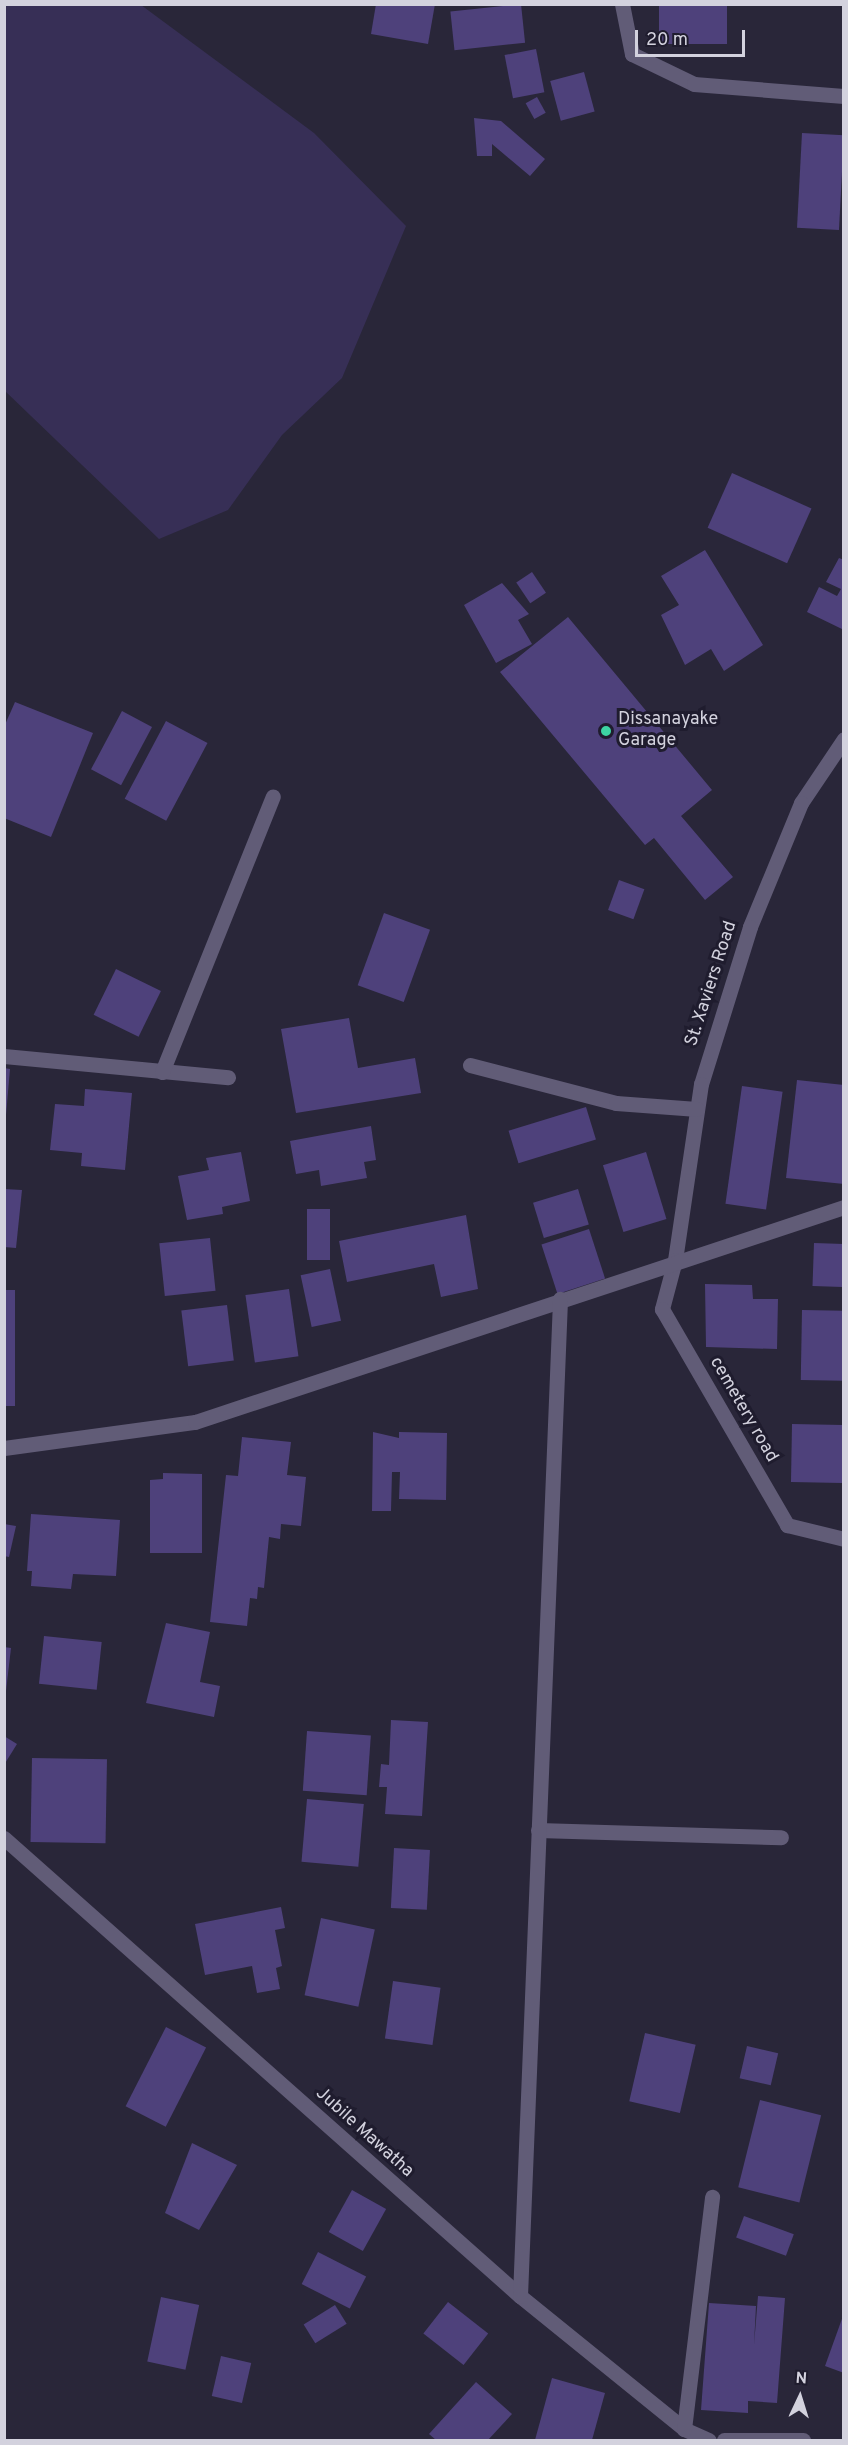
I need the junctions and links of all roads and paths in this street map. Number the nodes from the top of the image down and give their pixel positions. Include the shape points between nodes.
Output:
1 (622, 4) edge
2 (843, 96) edge
3 (843, 739) edge
4 (273, 796) dead end
5 (4, 1056) edge
6 (470, 1065) dead end
7 (162, 1072) junction
8 (228, 1077) dead end
9 (697, 1109) junction
10 (843, 1206) edge
11 (675, 1260) junction
12 (560, 1299) junction
13 (4, 1448) edge
14 (843, 1539) edge
15 (538, 1830) junction
16 (781, 1837) dead end
17 (4, 1838) edge
18 (712, 2197) dead end
19 (520, 2296) junction
20 (684, 2429) junction
21 (709, 2440) edge
22 (724, 2440) edge
23 (803, 2440) edge

1 - 2 street via 632,54 694,84
3 - 9 street, St. Xaviers Road via 801,803 750,927
4 - 7 street
5 - 7 street
6 - 9 street via 616,1103
7 - 8 street
9 - 11 street, St. Xaviers Road
10 - 11 street
11 - 12 street
11 - 14 street, cemetery road via 662,1309 788,1525
12 - 13 street via 195,1422
12 - 15 street
15 - 16 street
15 - 19 street
17 - 19 street, Jubile Mawatha
18 - 20 street
19 - 20 street, Jubile Mawatha
20 - 21 street, Jubile Mawatha
22 - 23 street

